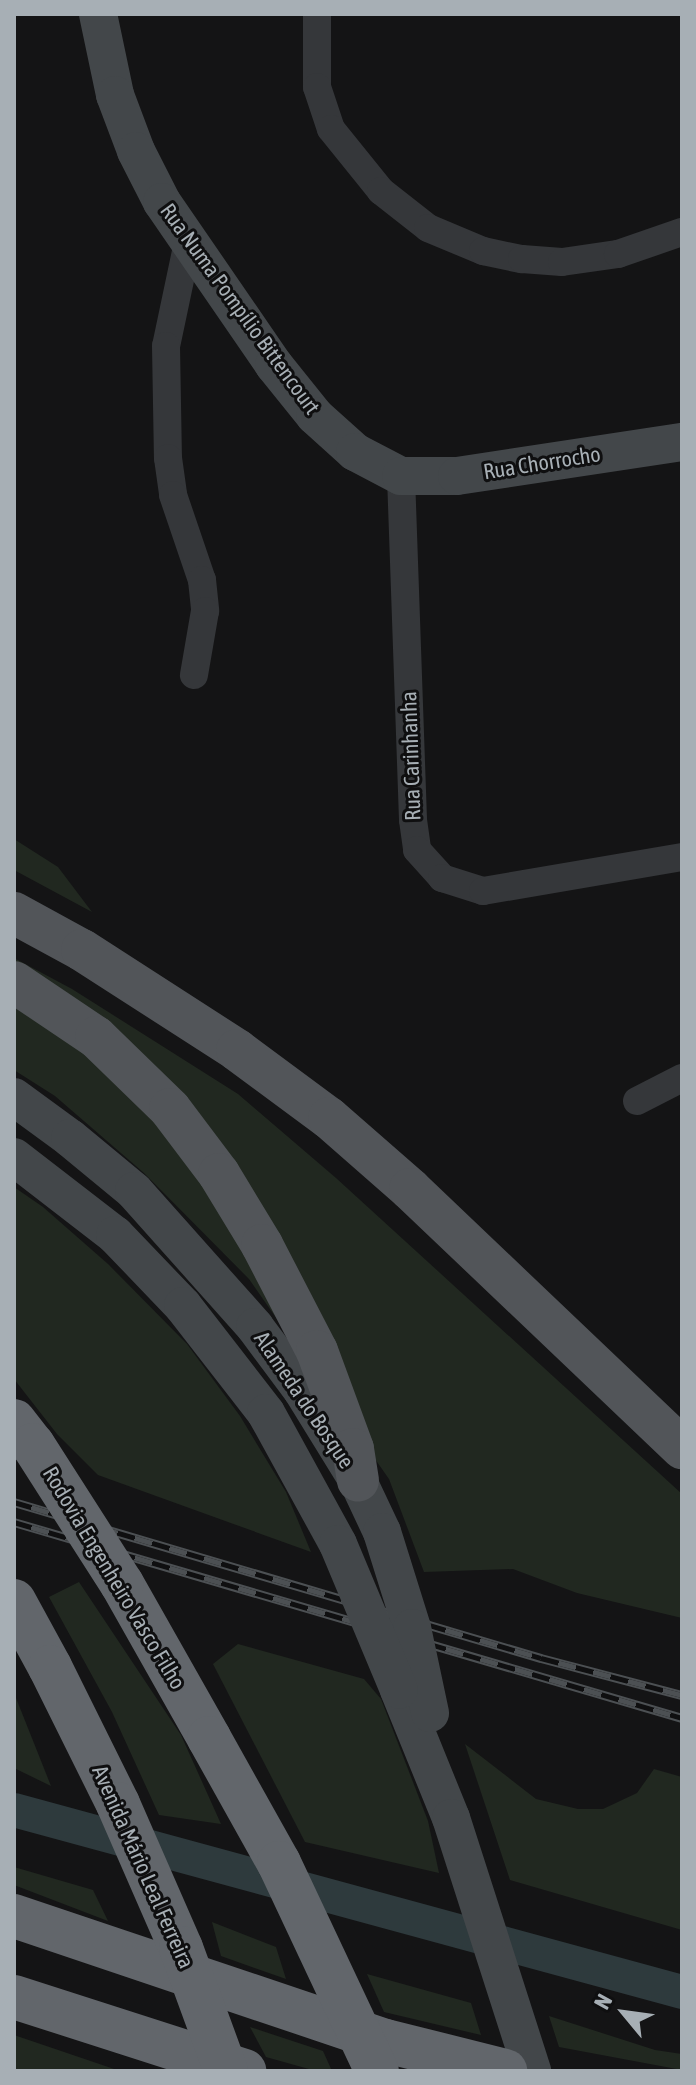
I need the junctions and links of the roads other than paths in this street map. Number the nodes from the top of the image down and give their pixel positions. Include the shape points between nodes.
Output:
1 (98, 14) edge
2 (317, 14) edge
3 (682, 232) edge
4 (188, 242) junction
5 (682, 442) edge
6 (401, 476) junction
7 (194, 675) dead end
8 (682, 857) edge
9 (14, 913) edge
10 (14, 982) edge
11 (682, 1078) edge
12 (14, 1097) edge
13 (637, 1101) dead end
14 (14, 1157) edge
15 (23, 1433) edge
16 (682, 1448) edge
17 (358, 1481) junction
18 (14, 1601) edge
19 (446, 1806) junction
20 (14, 1916) edge
21 (14, 1997) edge
22 (226, 2071) edge
23 (244, 2071) edge
24 (377, 2071) edge
25 (505, 2071) edge
26 (532, 2071) edge

1 - 4 street, Rua Numa Pompílio Bittencourt via 115,95 136,151
2 - 3 street via 317,87 331,129 381,191 428,228 483,251 562,262 618,254
4 - 6 street, Rua Numa Pompílio Bittencourt via 315,416 355,452
4 - 7 street via 170,310 166,360 173,495 202,580 205,611
5 - 6 street, Rua Chorrocho via 457,476
6 - 8 street, Rua Carinhanha via 417,850 442,878 483,891
9 - 16 main road via 212,1033 329,1118
10 - 17 main road via 96,1037 170,1109 219,1174 317,1351 353,1449
11 - 13 street
12 - 17 street, Alameda do Bosque via 134,1191 185,1245 283,1365
14 - 19 street, bridge via 115,1235 183,1306 266,1413 338,1544
15 - 24 highway, Rodovia Engenheiro Vasco Filho, bridge via 122,1584 279,1863
17 - 19 street, Alameda do Bosque, bridge via 382,1532 412,1628
18 - 22 highway, Avenida Mário Leal Ferreira, bridge via 118,1804 181,1948
19 - 26 street
20 - 25 highway via 386,2041
21 - 23 highway

